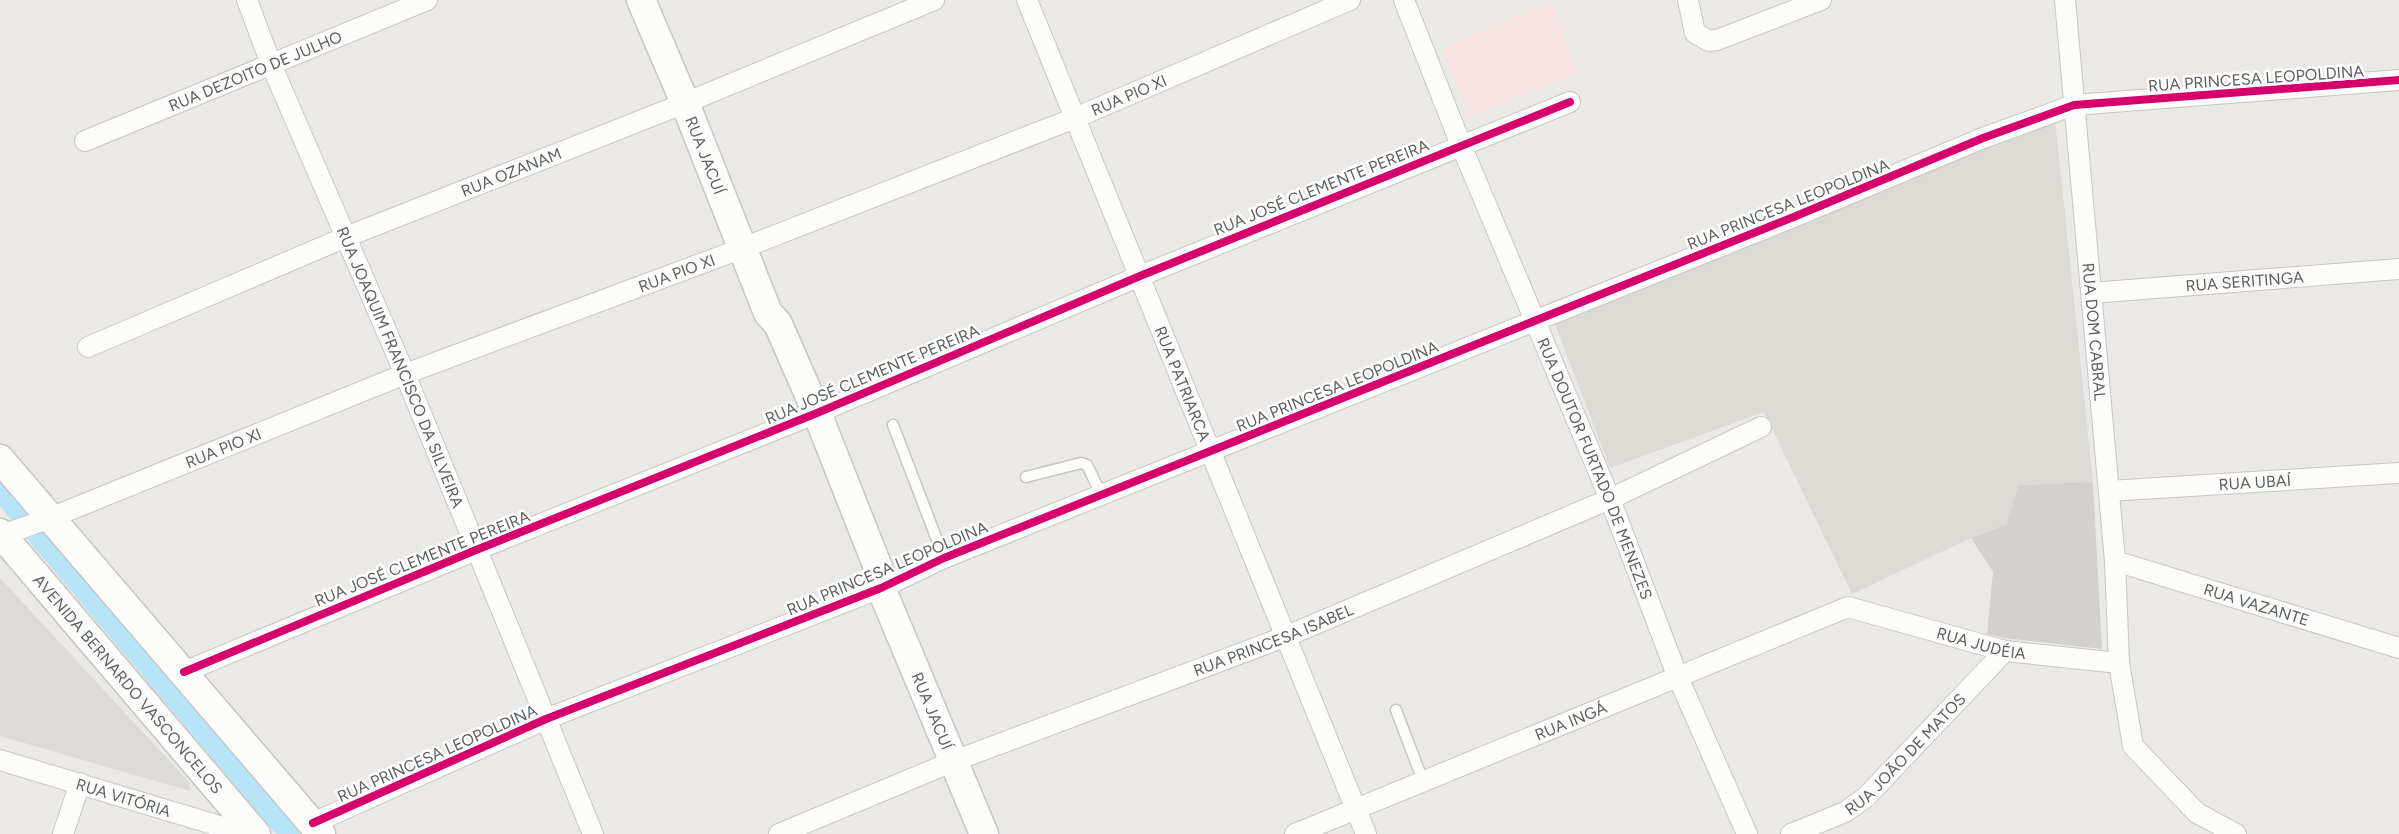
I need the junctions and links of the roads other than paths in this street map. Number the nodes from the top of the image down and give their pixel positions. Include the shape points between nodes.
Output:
1 (247, 0) edge
2 (428, 0) edge
3 (641, 0) edge
4 (934, 0) edge
5 (1028, 0) edge
6 (1350, 0) edge
7 (1404, 0) edge
8 (1688, 0) edge
9 (1821, 0) edge
10 (2065, 0) edge
11 (271, 64) junction
12 (2399, 80) edge
13 (1570, 102) dead end
14 (685, 103) junction
15 (2074, 105) junction
16 (1075, 118) junction
17 (85, 141) dead end
18 (1461, 145) junction
19 (346, 237) junction
20 (743, 248) junction
21 (2399, 269) edge
22 (1140, 276) junction
23 (2091, 293) junction
24 (1536, 320) junction
25 (88, 347) dead end
26 (405, 374) junction
27 (808, 417) junction
28 (893, 425) dead end
29 (1761, 427) dead end
30 (1211, 452) junction
31 (0, 459) edge
32 (2399, 473) edge
33 (1026, 477) dead end
34 (2109, 491) junction
35 (1102, 496) junction
36 (1610, 499) junction
37 (50, 518) junction
38 (1, 535) edge
39 (476, 550) junction
40 (944, 558) junction
41 (2115, 561) junction
42 (881, 588) junction
43 (1848, 607) joint
44 (1287, 636) junction
45 (2399, 648) edge
46 (2005, 651) junction
47 (2119, 663) junction
48 (184, 672) junction
49 (1677, 675) junction
50 (1396, 710) dead end
51 (546, 719) junction
52 (0, 760) edge
53 (954, 761) junction
54 (1423, 781) junction
55 (80, 783) junction
56 (1356, 809) junction
57 (317, 829) edge
58 (63, 834) edge
59 (246, 834) edge
60 (256, 834) edge
61 (593, 834) edge
62 (779, 834) edge
63 (984, 834) edge
64 (1294, 834) edge
65 (1366, 834) edge
66 (1747, 834) edge
67 (1791, 834) edge
68 (2236, 834) edge

1 - 11 street, RUA JOAQUIM FRANCISCO DA SILVEIRA
2 - 11 street, RUA DEZOITO DE JULHO
3 - 14 main road, RUA JACUÍ
4 - 14 street, RUA OZANAM
5 - 16 street, RUA PATRIARCA
6 - 16 street, RUA PIO XI
7 - 18 street, RUA DOUTOR FURTADO DE MENEZES
8 - 9 street via 1695,33 1717,40
10 - 15 street, RUA DOM CABRAL
11 - 17 street, RUA DEZOITO DE JULHO
11 - 19 street, RUA JOAQUIM FRANCISCO DA SILVEIRA
12 - 15 street, RUA PRINCESA LEOPOLDINA
13 - 18 street, RUA JOSÉ CLEMENTE PEREIRA
14 - 19 street, RUA OZANAM
14 - 20 main road, RUA JACUÍ
15 - 23 street, RUA DOM CABRAL
15 - 24 street, RUA PRINCESA LEOPOLDINA via 1983,138
16 - 20 street, RUA PIO XI
16 - 22 street, RUA PATRIARCA
18 - 22 street, RUA JOSÉ CLEMENTE PEREIRA
18 - 24 street, RUA DOUTOR FURTADO DE MENEZES
19 - 25 street, RUA OZANAM
19 - 26 street, RUA JOAQUIM FRANCISCO DA SILVEIRA
20 - 26 street, RUA PIO XI
20 - 27 main road, RUA JACUÍ via 768,313 765,329
21 - 23 street, RUA SERITINGA
22 - 27 street, RUA JOSÉ CLEMENTE PEREIRA
22 - 30 street, RUA PATRIARCA
23 - 34 street, RUA DOM CABRAL
24 - 30 street, RUA PRINCESA LEOPOLDINA
24 - 36 street, RUA DOUTOR FURTADO DE MENEZES
26 - 37 street, RUA PIO XI
26 - 39 street, RUA JOAQUIM FRANCISCO DA SILVEIRA
27 - 39 street, RUA JOSÉ CLEMENTE PEREIRA
27 - 42 main road, RUA JACUÍ via 868,572
28 - 40 lane
29 - 36 street, RUA PRINCESA ISABEL
30 - 35 street, RUA PRINCESA LEOPOLDINA
30 - 44 street, RUA PATRIARCA
31 - 37 main road
32 - 34 street, RUA UBAÍ
33 - 35 lane via 1082,463 1087,465
34 - 41 street, RUA DOM CABRAL
35 - 40 street, RUA PRINCESA LEOPOLDINA
36 - 44 street, RUA PRINCESA ISABEL
36 - 49 street, RUA DOUTOR FURTADO DE MENEZES
37 - 38 street, RUA PIO XI
37 - 48 main road
38 - 60 main road, AVENIDA BERNARDO VASCONCELOS
39 - 48 street, RUA JOSÉ CLEMENTE PEREIRA
39 - 51 street, RUA JOAQUIM FRANCISCO DA SILVEIRA
40 - 42 street, RUA PRINCESA LEOPOLDINA
41 - 45 street, RUA VAZANTE
41 - 47 street, RUA DOM CABRAL
42 - 51 street, RUA PRINCESA LEOPOLDINA
42 - 53 main road, RUA JACUÍ
43 - 46 street, RUA JUDÉIA
43 - 49 street, RUA INGÁ
44 - 53 street, RUA PRINCESA ISABEL
44 - 56 street, RUA PATRIARCA
46 - 47 street, RUA JUDÉIA
46 - 67 street, RUA JOÃO DE MATOS via 1866,797 1845,812
47 - 68 street, RUA DOM CABRAL via 2133,746 2197,813
48 - 57 main road
49 - 54 street, RUA INGÁ
49 - 66 street, RUA DOUTOR FURTADO DE MENEZES
50 - 54 lane
51 - 57 street, RUA PRINCESA LEOPOLDINA
51 - 61 street, RUA JOAQUIM FRANCISCO DA SILVEIRA
52 - 55 street, RUA VITÓRIA
53 - 62 street, RUA PRINCESA ISABEL
53 - 63 main road, RUA JACUÍ
54 - 56 street, RUA INGÁ
55 - 58 street
55 - 59 street, RUA VITÓRIA
56 - 64 street, RUA INGÁ
56 - 65 street, RUA PATRIARCA

